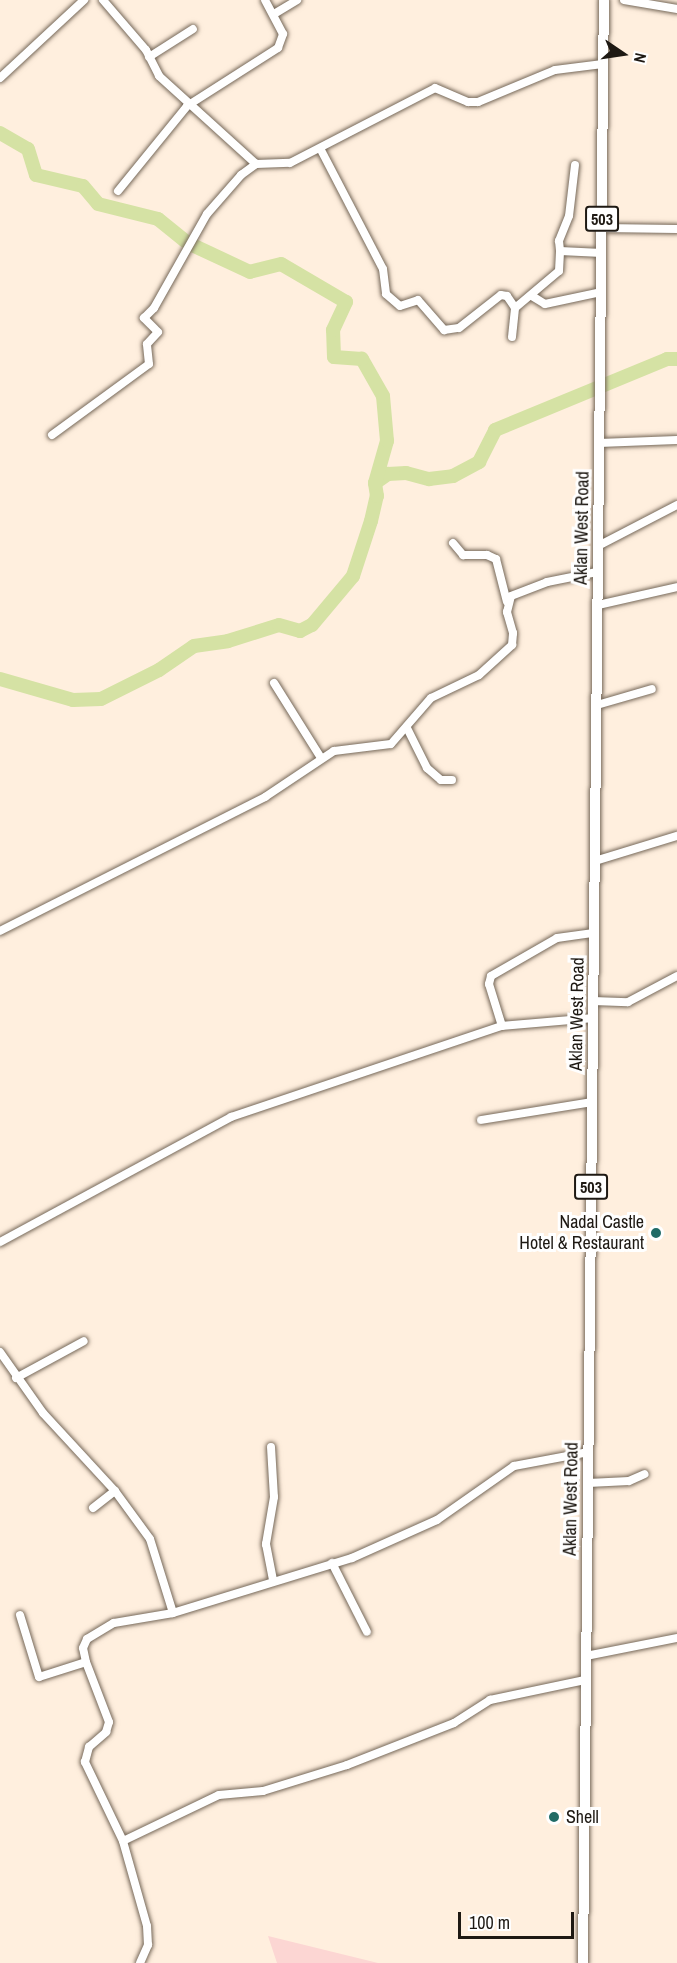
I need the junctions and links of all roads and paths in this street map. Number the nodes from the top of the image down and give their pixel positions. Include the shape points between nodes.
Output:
1 (84, 0) edge
2 (103, 0) edge
3 (266, 0) edge
4 (297, 0) edge
5 (604, 0) edge
6 (624, 0) edge
7 (677, 9) edge
8 (274, 14) junction
9 (193, 29) dead end
10 (150, 57) junction
11 (603, 64) junction
12 (0, 78) edge
13 (187, 106) junction
14 (321, 150) junction
15 (256, 164) junction
16 (575, 165) dead end
17 (118, 191) dead end
18 (602, 228) junction
19 (677, 229) edge
20 (560, 251) junction
21 (602, 253) junction
22 (601, 292) junction
23 (532, 296) junction
24 (515, 308) junction
25 (512, 337) dead end
26 (52, 435) dead end
27 (677, 440) edge
28 (599, 443) junction
29 (677, 505) edge
30 (453, 543) dead end
31 (598, 546) junction
32 (597, 572) junction
33 (677, 587) edge
34 (507, 602) junction
35 (598, 605) junction
36 (274, 683) dead end
37 (652, 689) dead end
38 (597, 705) junction
39 (407, 728) junction
40 (321, 758) junction
41 (452, 780) dead end
42 (677, 836) edge
43 (595, 861) junction
44 (0, 931) edge
45 (594, 933) junction
46 (677, 976) edge
47 (593, 1001) junction
48 (593, 1018) junction
49 (502, 1026) junction
50 (592, 1102) junction
51 (481, 1120) dead end
52 (0, 1242) edge
53 (84, 1341) dead end
54 (0, 1352) edge
55 (16, 1378) junction
56 (271, 1447) dead end
57 (589, 1452) junction
58 (645, 1474) dead end
59 (588, 1483) junction
60 (115, 1491) junction
61 (93, 1508) dead end
62 (332, 1563) junction
63 (273, 1581) junction
64 (173, 1613) junction
65 (20, 1615) dead end
66 (367, 1632) dead end
67 (677, 1638) edge
68 (586, 1656) junction
69 (86, 1662) junction
70 (585, 1680) junction
71 (123, 1842) junction
72 (140, 1963) edge
73 (583, 1963) edge

1 - 12 street
2 - 10 street
3 - 8 street
4 - 8 street
5 - 11 main road, 503
6 - 7 street
8 - 13 street via 283,34 278,48
9 - 10 street
10 - 13 street via 159,76
11 - 14 street via 555,70 478,102 468,102 435,88
11 - 18 main road, Aklan West Road / 503
13 - 15 street
13 - 17 street
14 - 15 street via 290,163
14 - 24 street via 376,253 383,268 386,294 394,304 418,300 444,330 452,331 501,295 507,296
15 - 26 street via 241,175 207,214 154,309 144,318 158,332 147,344 149,364
16 - 20 street
18 - 19 street
18 - 21 main road, Aklan West Road / 503
20 - 21 street
20 - 23 street via 559,271
21 - 22 main road, Aklan West Road / 503
22 - 23 street via 545,304
22 - 28 main road, Aklan West Road / 503
23 - 24 street
24 - 25 street
27 - 28 street
28 - 31 main road, Aklan West Road / 503
29 - 31 street
30 - 34 street via 464,555 496,559
31 - 32 main road, Aklan West Road / 503
32 - 34 street via 528,588
32 - 35 main road, Aklan West Road / 503
33 - 35 street
34 - 39 street via 512,645 479,675 431,698
35 - 38 main road, Aklan West Road / 503
36 - 40 street
37 - 38 street
38 - 43 main road, Aklan West Road / 503
39 - 40 street via 391,744 334,751
39 - 41 street via 427,768 441,780
40 - 44 street via 265,797
42 - 43 street
43 - 45 main road, Aklan West Road / 503
45 - 47 main road, Aklan West Road / 503
45 - 49 street via 557,938 490,976
46 - 47 street via 628,1002
47 - 48 main road, Aklan West Road / 503
48 - 49 street
48 - 50 main road, Aklan West Road / 503
49 - 52 street via 231,1116
50 - 51 street
50 - 57 main road, Aklan West Road / 503
53 - 55 street
54 - 55 street
55 - 60 street
56 - 63 street via 274,1497 266,1544
57 - 59 main road, Aklan West Road / 503
57 - 62 street via 514,1466 437,1520
58 - 59 street via 629,1481
59 - 68 main road, Aklan West Road / 503
60 - 61 street
60 - 64 street via 150,1539
62 - 63 street
62 - 66 street
63 - 64 street
64 - 69 street via 114,1623 87,1639 83,1648
65 - 69 street via 39,1677
67 - 68 street
68 - 70 main road, Aklan West Road / 503
69 - 71 street via 108,1722 106,1732 89,1747 85,1762
70 - 71 street via 490,1700 454,1723 347,1765 263,1791 219,1795
70 - 73 main road, Aklan West Road / 503
71 - 72 street via 148,1936

